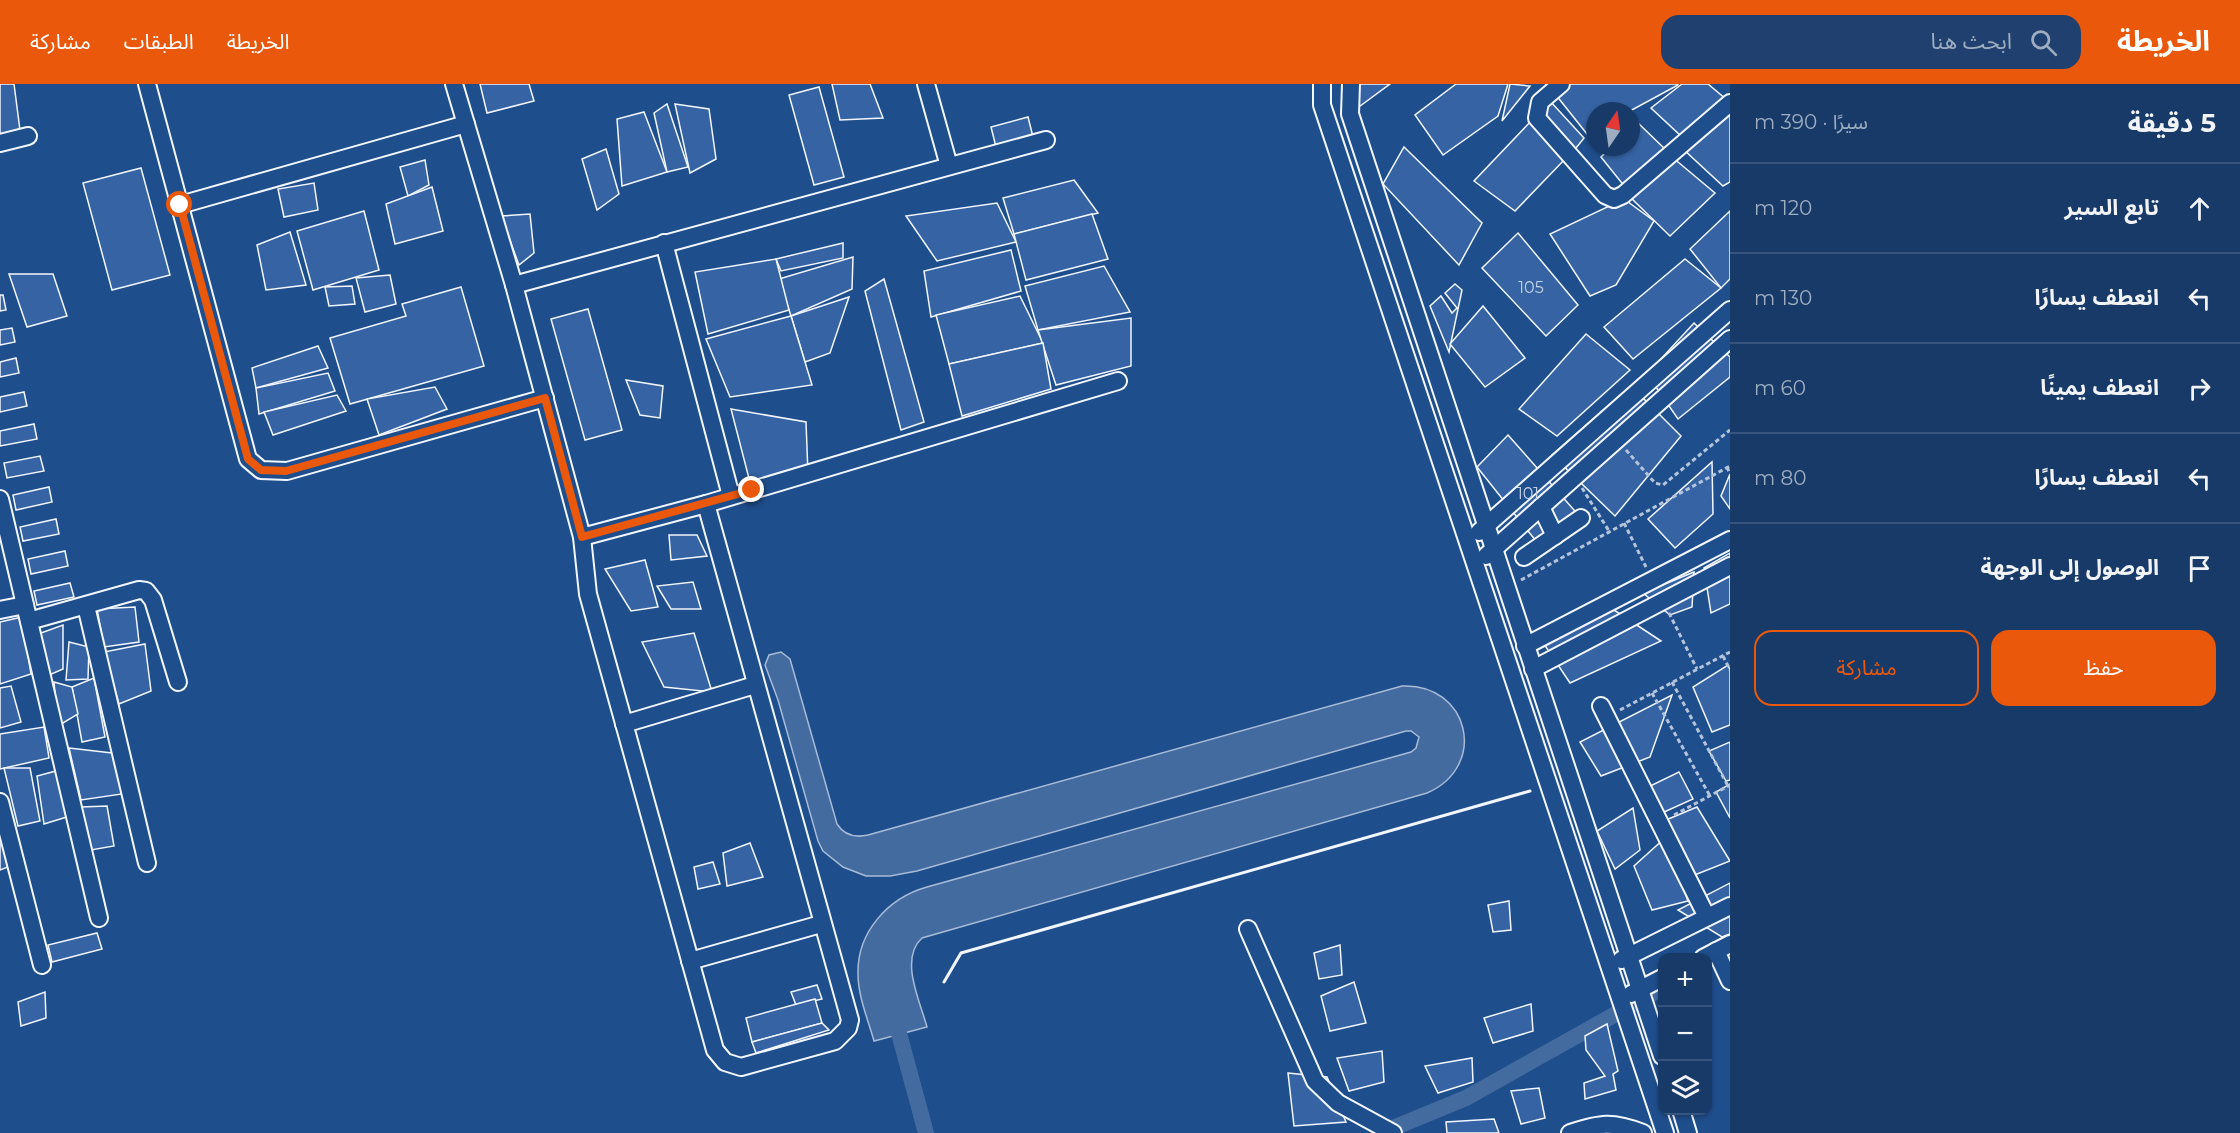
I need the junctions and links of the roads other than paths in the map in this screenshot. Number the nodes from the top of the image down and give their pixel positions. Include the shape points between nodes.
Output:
1 (147, 84) edge
2 (454, 84) edge
3 (926, 84) edge
4 (1322, 84) edge
5 (1351, 84) edge
6 (1560, 84) edge
7 (1730, 103) edge
8 (466, 124) junction
9 (28, 136) dead end
10 (1046, 140) dead end
11 (0, 143) edge
12 (949, 166) junction
13 (180, 205) junction
14 (664, 243) junction
15 (514, 285) junction
16 (1730, 310) edge
17 (1730, 339) edge
18 (1118, 381) dead end
19 (545, 398) junction
20 (731, 496) junction
21 (0, 499) edge
22 (706, 504) junction
23 (1541, 507) junction
24 (1581, 518) dead end
25 (1485, 527) junction
26 (1555, 536) junction
27 (582, 537) junction
28 (1730, 540) edge
29 (1467, 544) junction
30 (1493, 549) junction
31 (1520, 564) road end
32 (1730, 566) edge
33 (1474, 567) junction
34 (25, 605) junction
35 (86, 606) junction
36 (0, 610) edge
37 (29, 621) junction
38 (1525, 646) junction
39 (1533, 669) junction
40 (178, 682) dead end
41 (756, 686) junction
42 (1604, 712) road end
43 (624, 724) junction
44 (0, 802) edge
45 (147, 863) dead end
46 (1730, 906) edge
47 (1707, 917) junction
48 (99, 918) dead end
49 (821, 924) junction
50 (1248, 929) dead end
51 (1716, 951) edge
52 (1629, 956) junction
53 (690, 961) junction
54 (42, 965) dead end
55 (1610, 965) junction
56 (1658, 980) edge
57 (1730, 981) edge
58 (1640, 989) junction
59 (1620, 1000) junction
60 (1658, 1044) edge
61 (1683, 1115) edge
62 (1393, 1133) edge
63 (1570, 1133) edge
64 (1643, 1133) edge
65 (1664, 1133) edge
66 (1688, 1133) edge

1 - 13 street
2 - 8 street
3 - 12 street
4 - 29 street via 1322,105
5 - 25 street via 1350,114
6 - 7 street via 1540,102 1537,118 1605,195 1614,199
8 - 13 street
8 - 15 street
9 - 11 street
10 - 12 street
12 - 14 street
13 - 19 street via 248,459 261,470 286,471
14 - 15 street
14 - 20 street
15 - 19 street
16 - 25 street
17 - 23 street
18 - 20 street
19 - 27 street
20 - 22 street
21 - 34 street
22 - 27 street
22 - 41 street
23 - 26 street
23 - 30 street
24 - 26 street
25 - 29 street
25 - 30 street
26 - 31 street
27 - 43 street via 588,594
28 - 38 street
29 - 33 street
30 - 33 street
30 - 38 street
32 - 39 street
33 - 55 street
34 - 36 street
34 - 37 street
35 - 37 street
35 - 40 street via 146,591 153,600
35 - 45 street
37 - 48 street
38 - 39 street
39 - 52 street
41 - 43 street
41 - 49 street
42 - 47 street
43 - 53 street
44 - 54 street
46 - 47 street
47 - 52 street
49 - 53 street
49 - 53 street via 850,1020 843,1036 829,1044 741,1067 725,1062 716,1050
50 - 62 street via 1315,1081 1338,1103
51 - 57 street
52 - 55 street
52 - 58 street
55 - 59 street
56 - 58 street
58 - 59 street
58 - 60 street
59 - 65 street
61 - 66 street
63 - 64 street via 1607,1123

